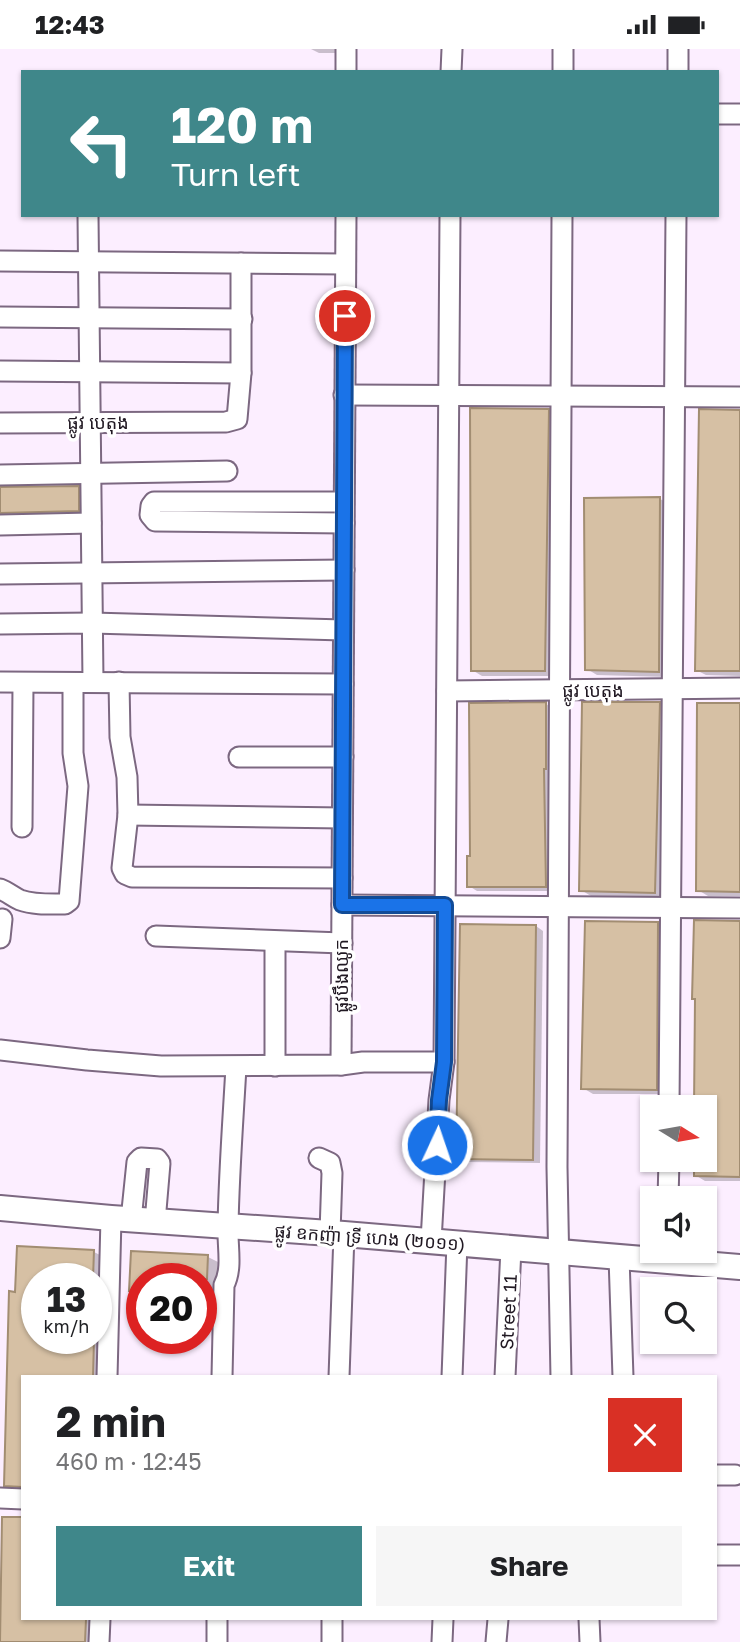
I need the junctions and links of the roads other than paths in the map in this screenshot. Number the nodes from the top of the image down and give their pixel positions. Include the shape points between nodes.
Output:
1 (346, 49) edge
2 (452, 49) edge
3 (563, 49) edge
4 (678, 49) edge
5 (346, 70) edge
6 (451, 70) edge
7 (563, 70) edge
8 (678, 70) edge
9 (719, 114) edge
10 (740, 114) edge
11 (88, 217) edge
12 (346, 217) edge
13 (450, 217) edge
14 (562, 217) edge
15 (676, 217) edge
16 (0, 261) edge
17 (89, 262) junction
18 (241, 263) junction
19 (345, 264) junction
20 (0, 317) edge
21 (89, 318) junction
22 (242, 319) junction
23 (0, 371) edge
24 (90, 371) junction
25 (241, 373) junction
26 (344, 395) junction
27 (449, 395) junction
28 (561, 396) junction
29 (675, 397) junction
30 (740, 397) edge
31 (90, 422) junction
32 (0, 423) edge
33 (227, 471) dead end
34 (0, 475) edge
35 (91, 475) junction
36 (343, 502) junction
37 (91, 523) junction
38 (344, 523) junction
39 (0, 525) edge
40 (344, 570) junction
41 (92, 572) junction
42 (0, 574) edge
43 (92, 623) junction
44 (0, 624) edge
45 (343, 630) junction
46 (0, 682) edge
47 (119, 682) junction
48 (23, 683) junction
49 (83, 683) junction
50 (343, 684) junction
51 (740, 688) edge
52 (673, 689) junction
53 (559, 690) junction
54 (447, 691) junction
55 (239, 757) dead end
56 (343, 757) junction
57 (128, 815) junction
58 (342, 818) junction
59 (22, 827) dead end
60 (342, 878) junction
61 (0, 890) edge
62 (342, 905) junction
63 (445, 905) junction
64 (558, 906) junction
65 (671, 907) junction
66 (740, 908) edge
67 (156, 936) dead end
68 (275, 942) junction
69 (342, 943) junction
70 (0, 1049) edge
71 (444, 1062) junction
72 (341, 1065) junction
73 (275, 1066) junction
74 (236, 1067) junction
75 (669, 1095) edge
76 (319, 1158) dead end
77 (0, 1207) edge
78 (138, 1211) junction
79 (228, 1227) junction
80 (337, 1233) junction
81 (431, 1241) junction
82 (457, 1243) junction
83 (512, 1248) junction
84 (558, 1252) junction
85 (619, 1257) junction
86 (640, 1257) edge
87 (714, 1263) edge
88 (740, 1267) edge
89 (107, 1375) edge
90 (222, 1375) edge
91 (339, 1375) edge
92 (452, 1375) edge
93 (505, 1375) edge
94 (561, 1375) edge
95 (623, 1375) edge
96 (0, 1498) edge
97 (21, 1499) edge
98 (740, 1555) edge
99 (717, 1556) edge
100 (100, 1620) edge
101 (217, 1620) edge
102 (332, 1620) edge
103 (443, 1620) edge
104 (498, 1620) edge
105 (589, 1620) edge
106 (99, 1642) edge
107 (217, 1642) edge
108 (332, 1642) edge
109 (442, 1642) edge
110 (496, 1642) edge
111 (590, 1642) edge

1 - 5 street
2 - 6 street
3 - 7 street
4 - 8 street
9 - 10 street
11 - 17 street
12 - 19 street, ផ្លូវបឹងឈូក
13 - 27 street
14 - 28 street
15 - 29 street
16 - 17 street
17 - 18 street
17 - 21 street
18 - 19 street
18 - 22 street
19 - 26 street, ផ្លូវបឹងឈូក
20 - 21 street
21 - 22 street
21 - 24 street
22 - 25 street
23 - 24 street
24 - 25 street
24 - 31 street
25 - 31 street, ផ្លូវ បេតុង via 237,419
26 - 27 street
26 - 36 street, ផ្លូវបឹងឈូក
27 - 28 street
27 - 54 street
28 - 29 street
28 - 53 street
29 - 30 street
29 - 52 street
31 - 32 street, ផ្លូវ បេតុង
31 - 35 street
33 - 35 street
34 - 35 street
35 - 37 street
36 - 38 street, ផ្លូវបឹងឈូក
36 - 38 street via 154,502 150,515 155,521
37 - 39 street
37 - 41 street
38 - 40 street, ផ្លូវបឹងឈូក
40 - 41 street
40 - 45 street, ផ្លូវបឹងឈូក
41 - 42 street
41 - 43 street
43 - 44 street
43 - 45 street
43 - 49 street
45 - 50 street, ផ្លូវបឹងឈូក
46 - 48 street
47 - 49 street
47 - 50 street
47 - 57 street
48 - 49 street
48 - 59 street
49 - 61 street via 74,753 78,786 69,901 32,903
50 - 56 street, ផ្លូវបឹងឈូក
51 - 52 street, ផ្លូវ បេតុង
52 - 53 street, ផ្លូវ បេតុង
52 - 65 street
53 - 54 street, ផ្លូវ បេតុង
53 - 64 street
54 - 63 street
55 - 56 street
56 - 58 street, ផ្លូវបឹងឈូក
57 - 58 street
57 - 60 street via 122,868 132,877
58 - 60 street, ផ្លូវបឹងឈូក
60 - 62 street, ផ្លូវបឹងឈូក
62 - 63 street
62 - 69 street, ផ្លូវបឹងឈូក
63 - 64 street
63 - 71 street
64 - 65 street
64 - 84 street
65 - 66 street
65 - 75 street
67 - 68 street
68 - 69 street
68 - 73 street
69 - 72 street, ផ្លូវបឹងឈូក
70 - 74 street via 161,1066
71 - 72 street
71 - 81 street
72 - 73 street
73 - 74 street
74 - 79 street
76 - 80 street via 330,1163
77 - 78 main road, ផ្លូវ ឧកញ៉ា ទ្រី ហេង (២០១១)
78 - 79 main road, ផ្លូវ ឧកញ៉ា ទ្រី ហេង (២០១១)
78 - 89 street
79 - 80 main road, ផ្លូវ ឧកញ៉ា ទ្រី ហេង (២០១១)
79 - 90 street via 220,1280 224,1286
80 - 81 main road, ផ្លូវ ឧកញ៉ា ទ្រី ហេង (២០១១)
80 - 91 street
81 - 82 main road, ផ្លូវ ឧកញ៉ា ទ្រី ហេង (២០១១)
82 - 83 main road, ផ្លូវ ឧកញ៉ា ទ្រី ហេង (២០១១)
82 - 92 street
83 - 84 main road, ផ្លូវ ឧកញ៉ា ទ្រី ហេង (២០១១)
83 - 93 street, Street 11
84 - 85 main road, ផ្លូវ ឧកញ៉ា ទ្រី ហេង (២០១១)
84 - 94 street
85 - 86 main road, ផ្លូវ ឧកញ៉ា ទ្រី ហេង (២០១១)
85 - 95 street
87 - 88 main road, ផ្លូវ ឧកញ៉ា ទ្រី ហេង (២០១១)
96 - 97 street
98 - 99 street
100 - 106 street
101 - 107 street
102 - 108 street
103 - 109 street
104 - 110 street
105 - 111 street

